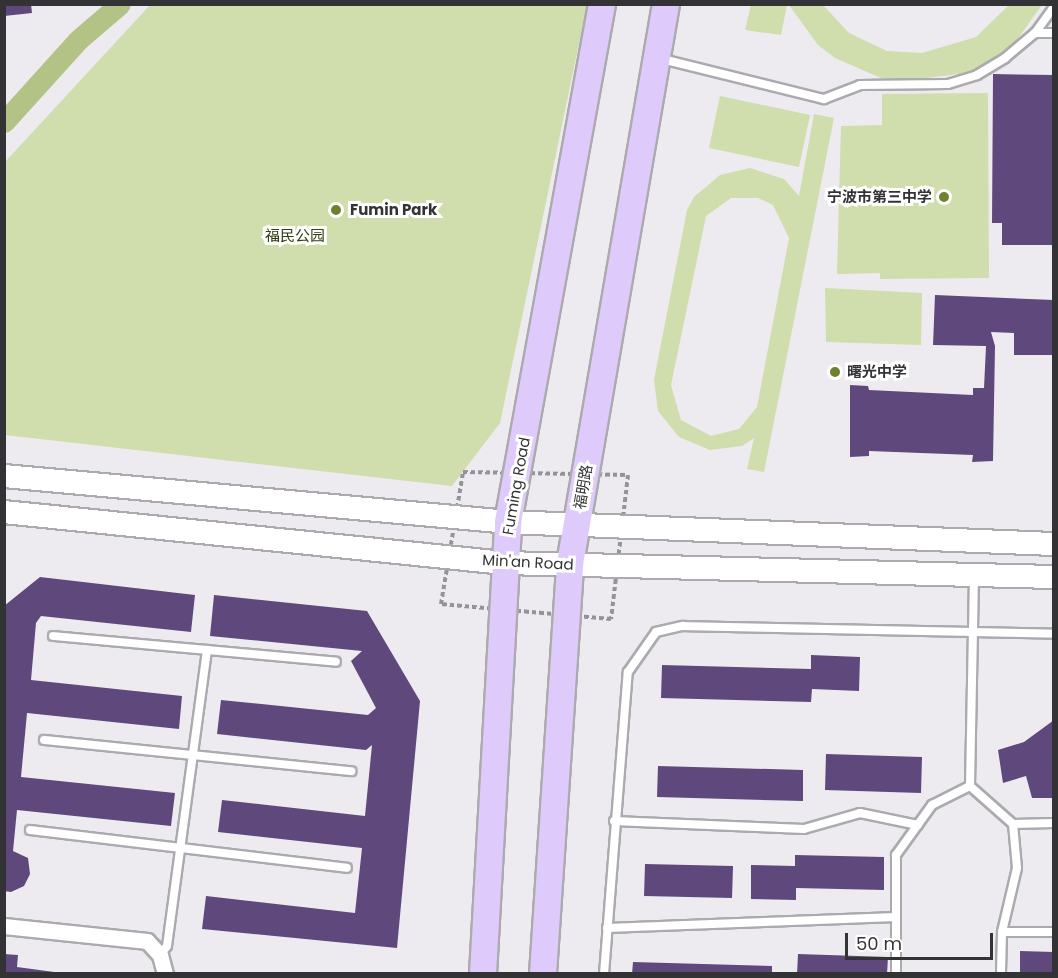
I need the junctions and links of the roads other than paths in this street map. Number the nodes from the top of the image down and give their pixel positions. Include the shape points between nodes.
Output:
1 (602, 4) edge
2 (666, 4) edge
3 (1053, 7) edge
4 (1035, 33) junction
5 (1053, 33) edge
6 (657, 58) junction
7 (4, 476) edge
8 (4, 512) edge
9 (508, 522) junction
10 (576, 526) junction
11 (1053, 544) edge
12 (504, 563) junction
13 (570, 564) junction
14 (974, 575) junction
15 (1053, 577) edge
16 (974, 631) junction
17 (1053, 634) edge
18 (53, 636) dead end
19 (207, 650) junction
20 (336, 662) dead end
21 (44, 740) dead end
22 (193, 755) junction
23 (351, 771) dead end
24 (970, 786) junction
25 (614, 821) junction
26 (1053, 823) edge
27 (1013, 824) junction
28 (918, 825) junction
29 (30, 830) dead end
30 (180, 848) junction
31 (347, 868) dead end
32 (896, 917) junction
33 (4, 926) edge
34 (607, 928) junction
35 (1002, 932) junction
36 (1053, 932) edge
37 (160, 955) junction
38 (165, 974) edge
39 (483, 974) edge
40 (543, 974) edge
41 (604, 974) edge
42 (896, 974) edge
43 (1001, 974) edge

1 - 9 main road, Fuming Road
2 - 6 main road, 福明路
3 - 4 lane
4 - 5 lane
4 - 6 lane via 976,75 948,84 860,85 824,99
6 - 10 main road, 福明路
7 - 9 main road
8 - 12 main road, Min'an Road
9 - 10 main road
9 - 12 main road, Fuming Road
10 - 11 main road
10 - 13 main road, 福明路
12 - 13 main road, Min'an Road
12 - 39 main road, Fuming Road
13 - 14 main road, Min'an Road
13 - 40 main road, 福明路
14 - 15 main road, Min'an Road
14 - 16 lane
16 - 17 lane
16 - 24 lane
16 - 25 lane via 684,626 656,632 628,672
18 - 19 lane
19 - 20 lane
19 - 22 lane
21 - 22 lane
22 - 23 lane
22 - 30 lane
24 - 27 lane
24 - 28 lane via 932,805
25 - 28 lane via 804,829 860,813
25 - 34 lane
26 - 27 lane
27 - 35 lane via 1017,868
28 - 32 lane via 896,855
29 - 30 lane
30 - 31 lane
30 - 37 lane via 167,946
32 - 34 lane
32 - 42 lane
33 - 37 street via 147,941
34 - 41 lane
35 - 36 lane
35 - 43 lane
37 - 38 street

